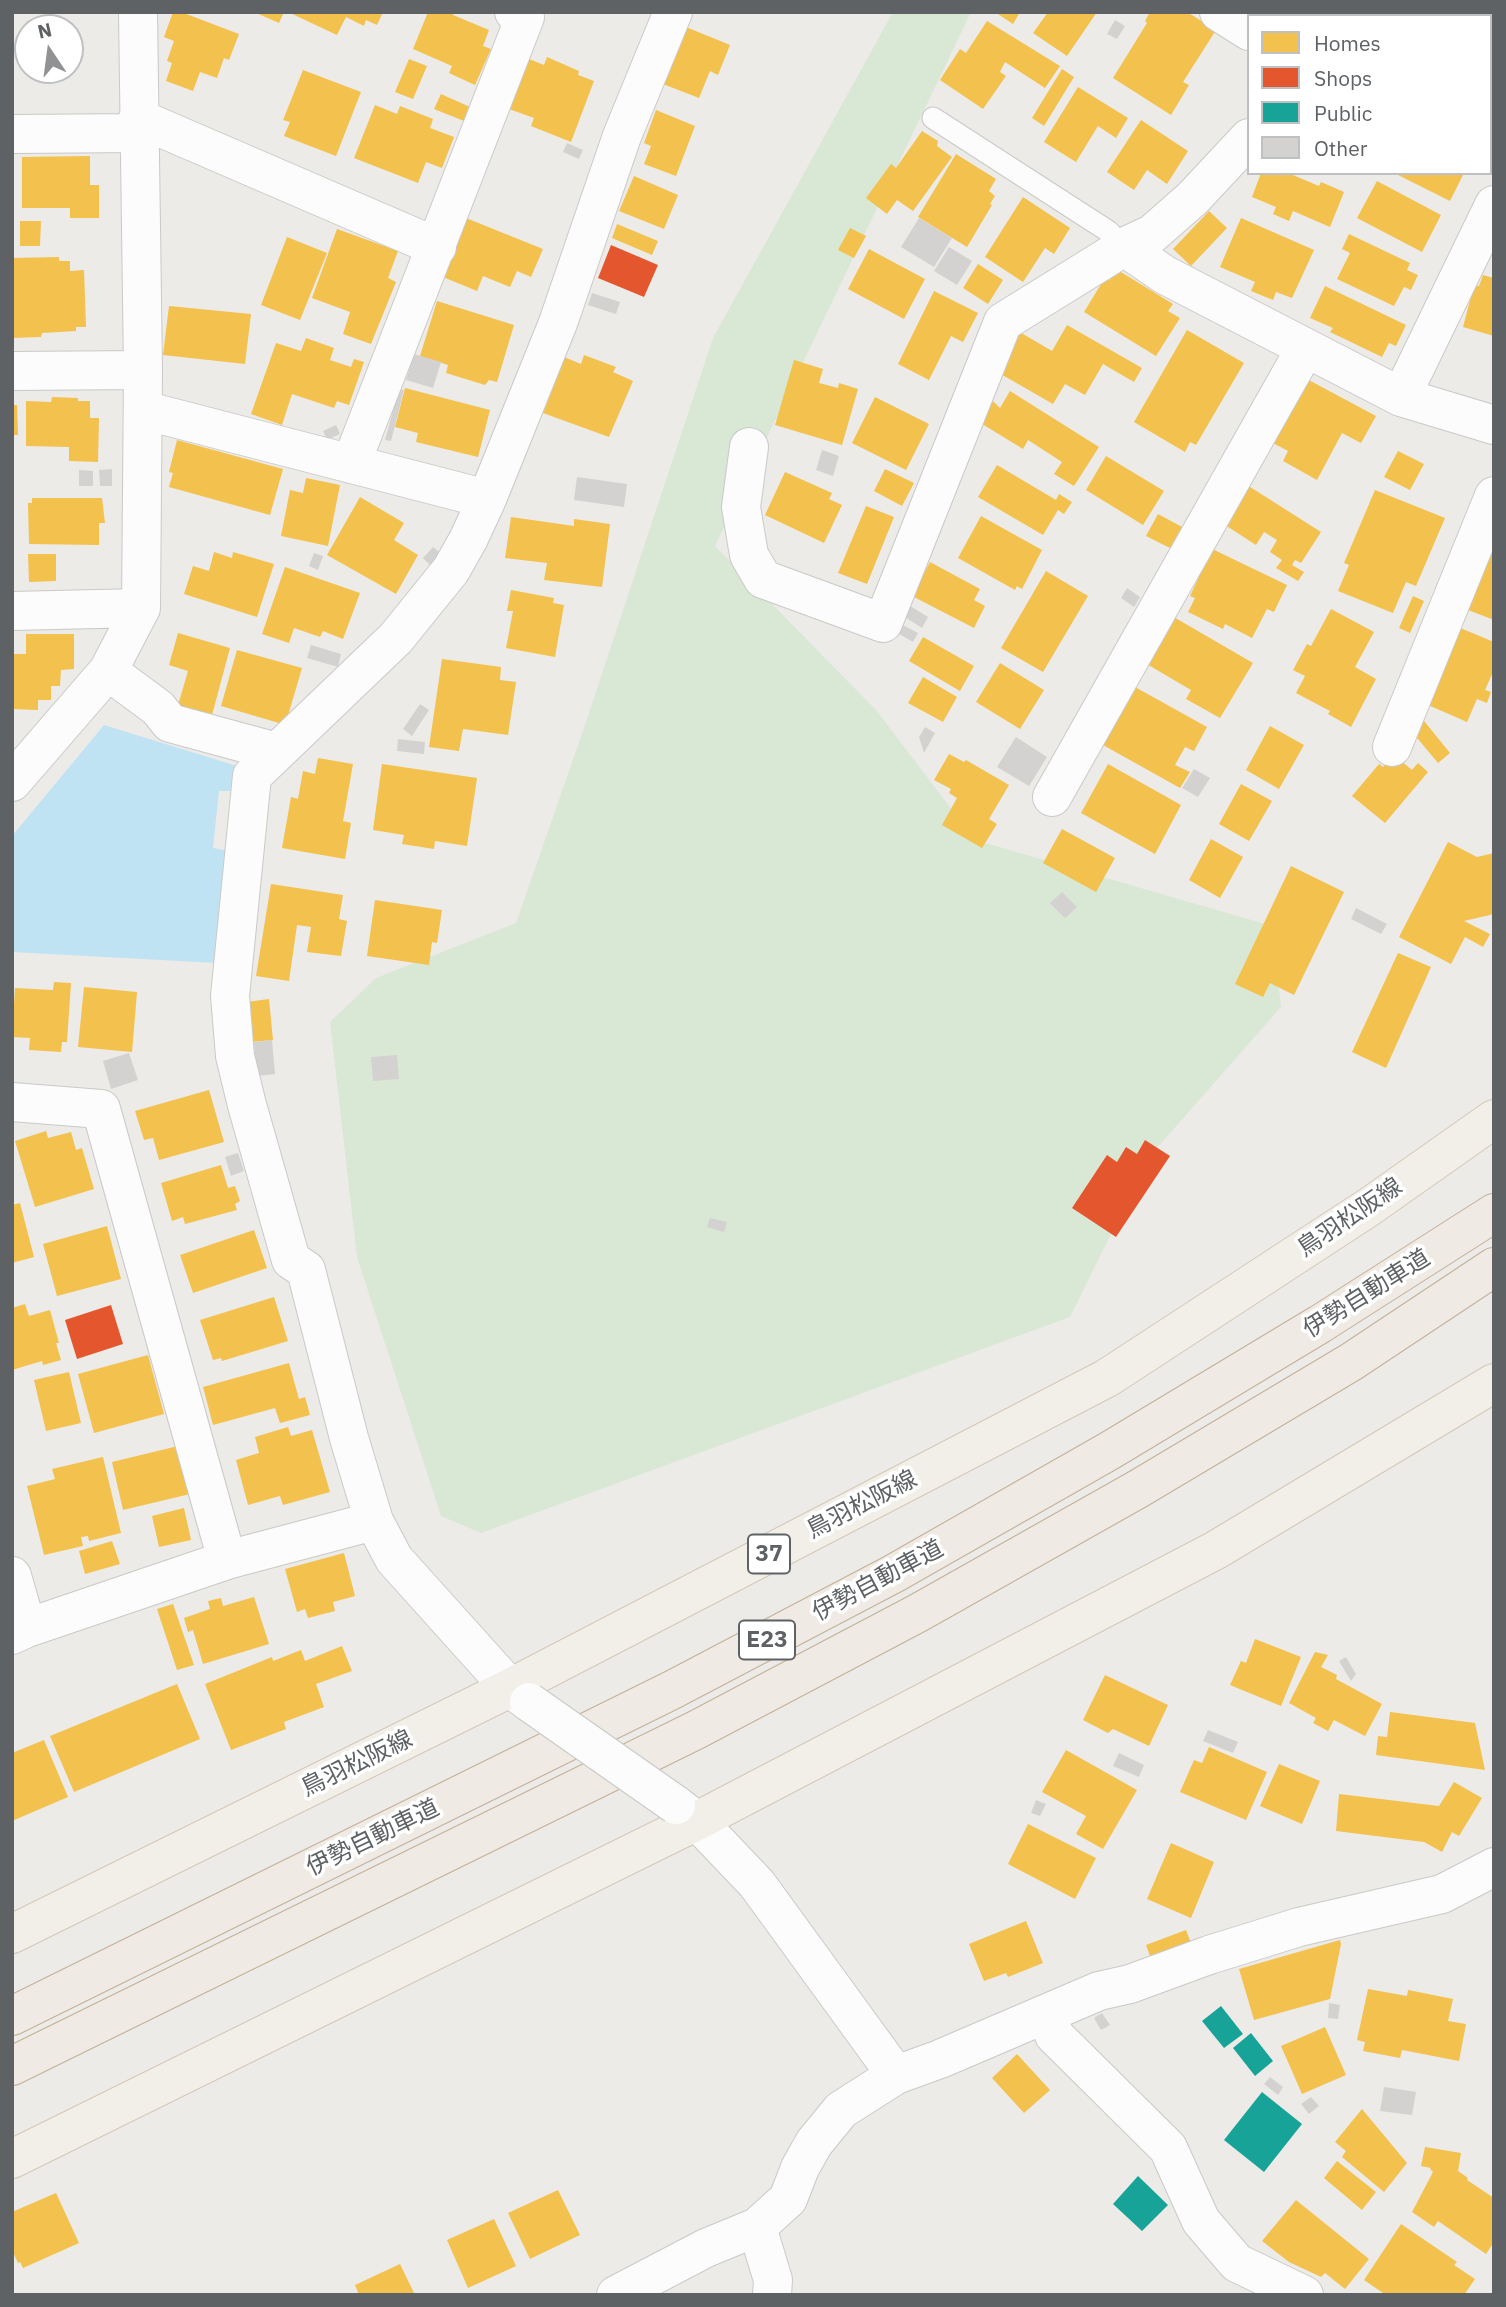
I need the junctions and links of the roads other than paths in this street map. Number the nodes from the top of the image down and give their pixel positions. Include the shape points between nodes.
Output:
1 (138, 12) edge
2 (514, 12) edge
3 (673, 12) edge
4 (1219, 12) edge
5 (1247, 30) edge
6 (933, 118) dead end
7 (138, 126) junction
8 (12, 134) edge
9 (1247, 140) edge
10 (1494, 205) edge
11 (437, 247) junction
12 (1124, 247) junction
13 (1304, 349) junction
14 (143, 370) junction
15 (12, 371) edge
16 (1401, 397) junction
17 (143, 410) junction
18 (1494, 425) edge
19 (749, 447) dead end
20 (351, 464) junction
21 (1494, 496) edge
22 (487, 499) junction
23 (141, 608) junction
24 (12, 611) edge
25 (108, 671) junction
26 (1391, 747) dead end
27 (277, 752) junction
28 (12, 782) edge
29 (1052, 797) dead end
30 (12, 1102) edge
31 (1494, 1119) edge
32 (1494, 1213) edge
33 (1494, 1267) edge
34 (1494, 1383) edge
35 (373, 1521) junction
36 (227, 1560) junction
37 (12, 1576) edge
38 (19, 1632) edge
39 (520, 1695) junction
40 (687, 1813) junction
41 (1493, 1871) edge
42 (12, 1934) edge
43 (1048, 2013) junction
44 (12, 2016) edge
45 (12, 2066) edge
46 (896, 2075) junction
47 (12, 2159) edge
48 (757, 2227) junction
49 (616, 2295) edge
50 (772, 2295) edge
51 (1304, 2295) edge

1 - 7 street
2 - 11 street via 525,18
3 - 22 street via 622,136 558,323
4 - 5 street
6 - 12 lane via 1108,231
7 - 8 street
7 - 11 street
7 - 14 street
9 - 12 street via 1152,234
10 - 16 street
11 - 20 street
12 - 13 street via 1165,275
12 - 19 street via 1003,323 883,623 763,579 749,555 741,507
13 - 16 street
13 - 29 street
14 - 15 street
14 - 17 street
16 - 18 street
17 - 20 street
17 - 23 street
20 - 22 street
21 - 26 street
22 - 27 street via 457,560 428,601 388,646
23 - 24 street
23 - 25 street
25 - 27 street via 158,708 170,723
25 - 28 street
27 - 35 street via 253,776 230,996 235,1056 291,1260 306,1270
30 - 36 street via 101,1109
31 - 39 main road, 鳥羽松阪線 / 37 via 1369,1207 1107,1378
32 - 44 highway, 伊勢自動車道 / E23 via 1320,1325 893,1574 672,1690
33 - 45 highway, 伊勢自動車道 / E23 via 1339,1369 918,1614 696,1730
34 - 40 main road via 1216,1550
35 - 36 street
35 - 39 street via 394,1559
36 - 38 street
37 - 38 street
39 - 40 street, bridge
39 - 42 main road, 鳥羽松阪線 / 37
40 - 46 street via 757,1884
40 - 47 main road
41 - 43 street via 1442,1894 1299,1927 1099,1991
43 - 46 street
43 - 51 street via 1054,2035 1168,2148 1201,2221 1237,2263
46 - 48 street via 841,2110 814,2143 788,2199
48 - 49 street
48 - 50 street via 773,2280

